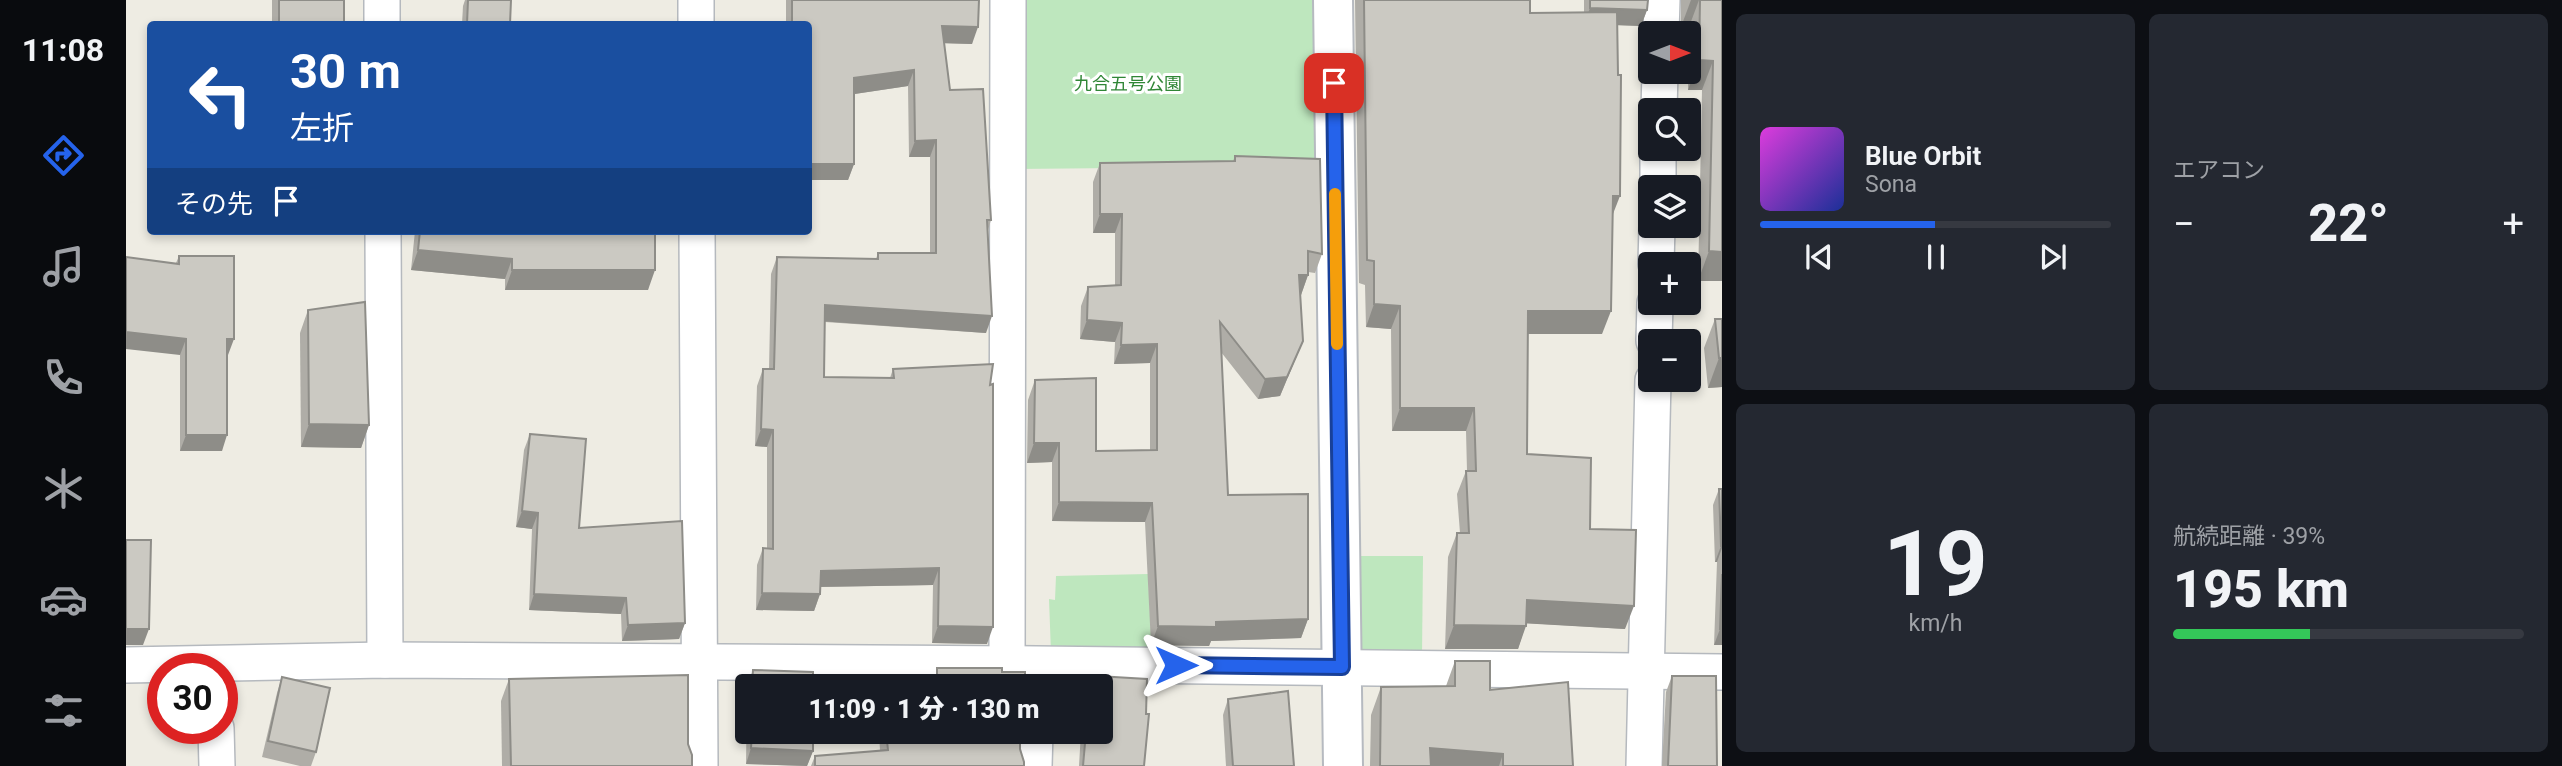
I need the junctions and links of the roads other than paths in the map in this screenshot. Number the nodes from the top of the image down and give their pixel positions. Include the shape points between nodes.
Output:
1 (382, 0) edge
2 (696, 0) edge
3 (1008, 0) edge
4 (1333, 0) edge
5 (1662, 0) edge
6 (383, 21) edge
7 (696, 21) edge
8 (1661, 21) edge
9 (383, 235) edge
10 (697, 235) edge
11 (1653, 392) edge
12 (385, 660) junction
13 (700, 663) junction
14 (126, 665) edge
15 (147, 665) edge
16 (238, 665) edge
17 (1342, 667) junction
18 (1027, 671) edge
19 (1647, 671) junction
20 (1722, 672) edge
21 (216, 744) edge
22 (1035, 744) edge
23 (217, 766) edge
24 (700, 766) edge
25 (1034, 766) edge
26 (1343, 766) edge
27 (1644, 766) edge

1 - 6 street
2 - 7 street
3 - 18 street
4 - 17 street
5 - 8 street
9 - 12 street
10 - 13 street
11 - 19 street
12 - 13 street
12 - 16 street
13 - 18 street
13 - 24 street
14 - 15 street
17 - 18 street
17 - 19 street
17 - 26 street
19 - 20 street
19 - 27 street
21 - 23 street
22 - 25 street

